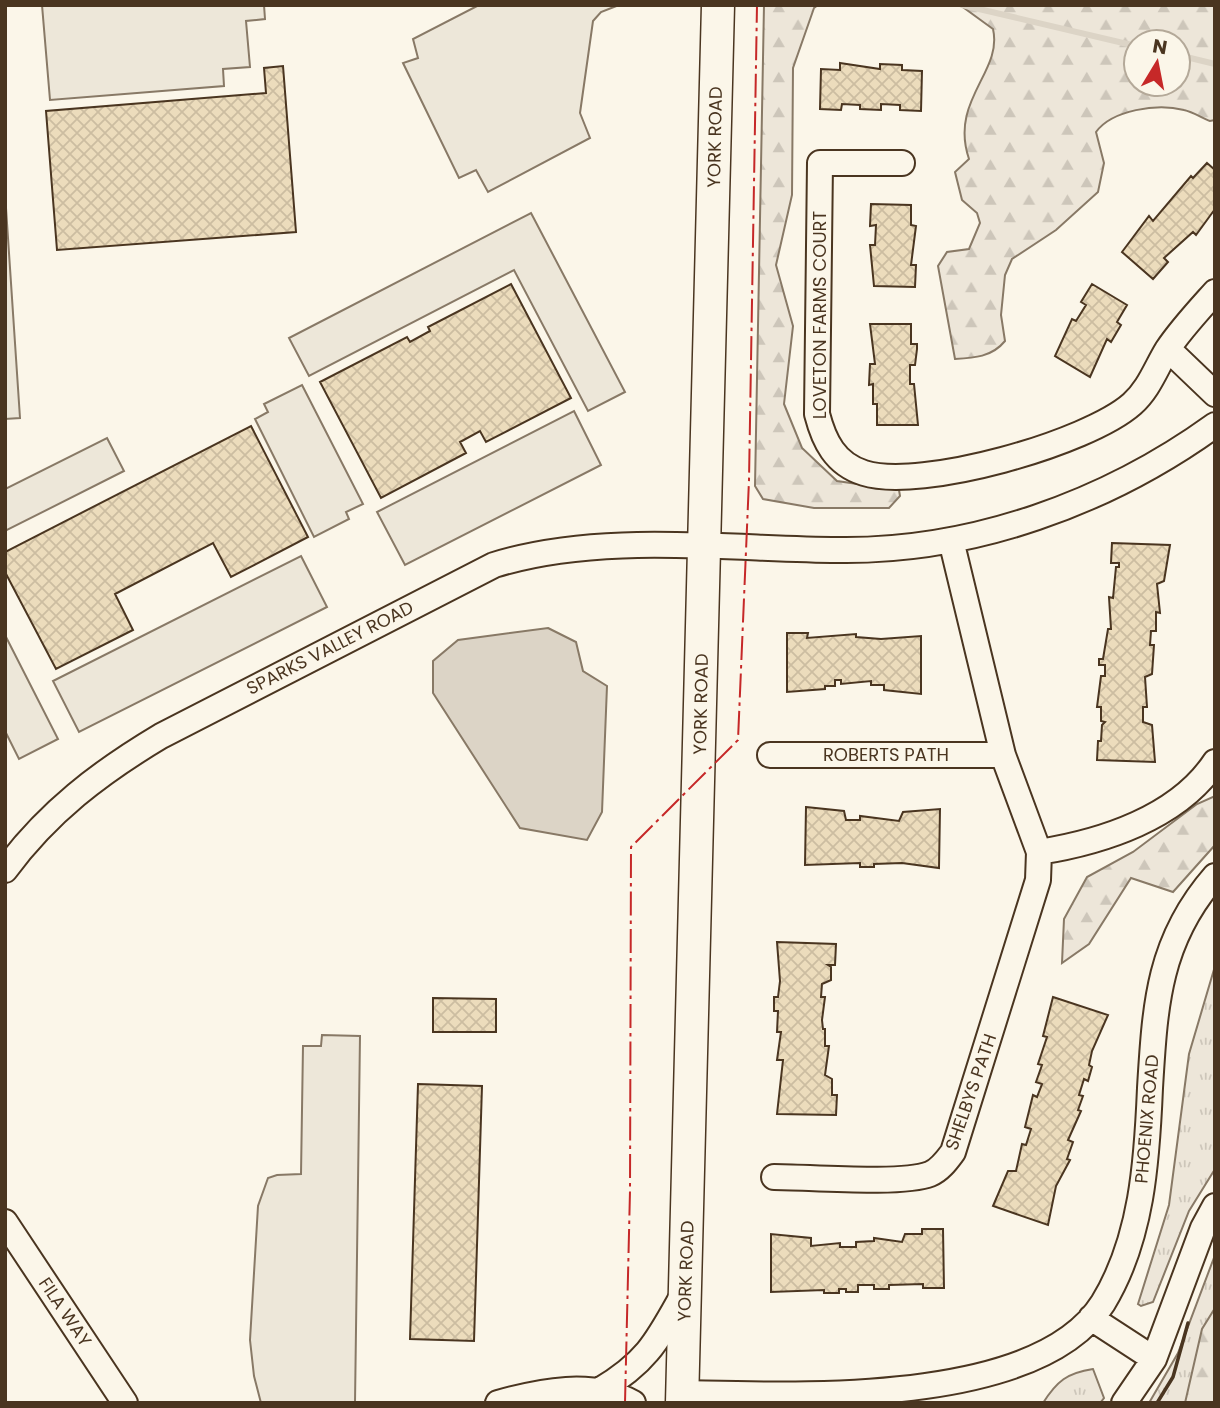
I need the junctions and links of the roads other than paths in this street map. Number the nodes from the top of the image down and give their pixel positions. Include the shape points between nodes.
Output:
1 (718, 5) edge
2 (902, 163) dead end
3 (1215, 292) edge
4 (1168, 349) junction
5 (1215, 394) edge
6 (1215, 425) edge
7 (951, 540) junction
8 (705, 547) junction
9 (770, 755) dead end
10 (1003, 755) junction
11 (1215, 762) edge
12 (1039, 852) junction
13 (5, 870) edge
14 (1215, 876) edge
15 (774, 1177) dead end
16 (1215, 1206) edge
17 (5, 1222) edge
18 (685, 1290) junction
19 (1091, 1318) junction
20 (1154, 1359) junction
21 (600, 1390) junction
22 (683, 1398) edge
23 (125, 1403) edge
24 (499, 1403) edge
25 (633, 1403) edge
26 (1124, 1403) edge

1 - 8 main road, YORK ROAD
2 - 4 street, LOVETON FARMS COURT via 820,163 817,414 823,437 838,460 864,474 946,473 1072,437 1133,403
3 - 4 street, LOVETON FARMS COURT
4 - 5 street
6 - 7 street, SPARKS VALLEY ROAD via 1132,478 1009,526
7 - 8 street, SPARKS VALLEY ROAD via 893,549
7 - 10 street
8 - 13 street, SPARKS VALLEY ROAD via 546,551 471,575 115,763 40,825
8 - 18 main road, YORK ROAD
9 - 10 street, ROBERTS PATH
10 - 12 street
11 - 12 street via 1184,795 1129,828 1080,845
12 - 15 street, SHELBYS PATH via 1038,880 1025,925 953,1152 944,1165 930,1174 892,1179
14 - 19 street, PHOENIX ROAD via 1200,892 1163,965 1155,1008 1146,1162 1136,1217 1122,1266
16 - 20 street
17 - 23 street, FILA WAY
18 - 21 street via 651,1351 629,1373
18 - 22 main road, YORK ROAD
19 - 20 street
19 - 22 street, PHOENIX ROAD via 1047,1351 954,1382 879,1393
20 - 26 street
21 - 24 street via 553,1392
21 - 25 street

